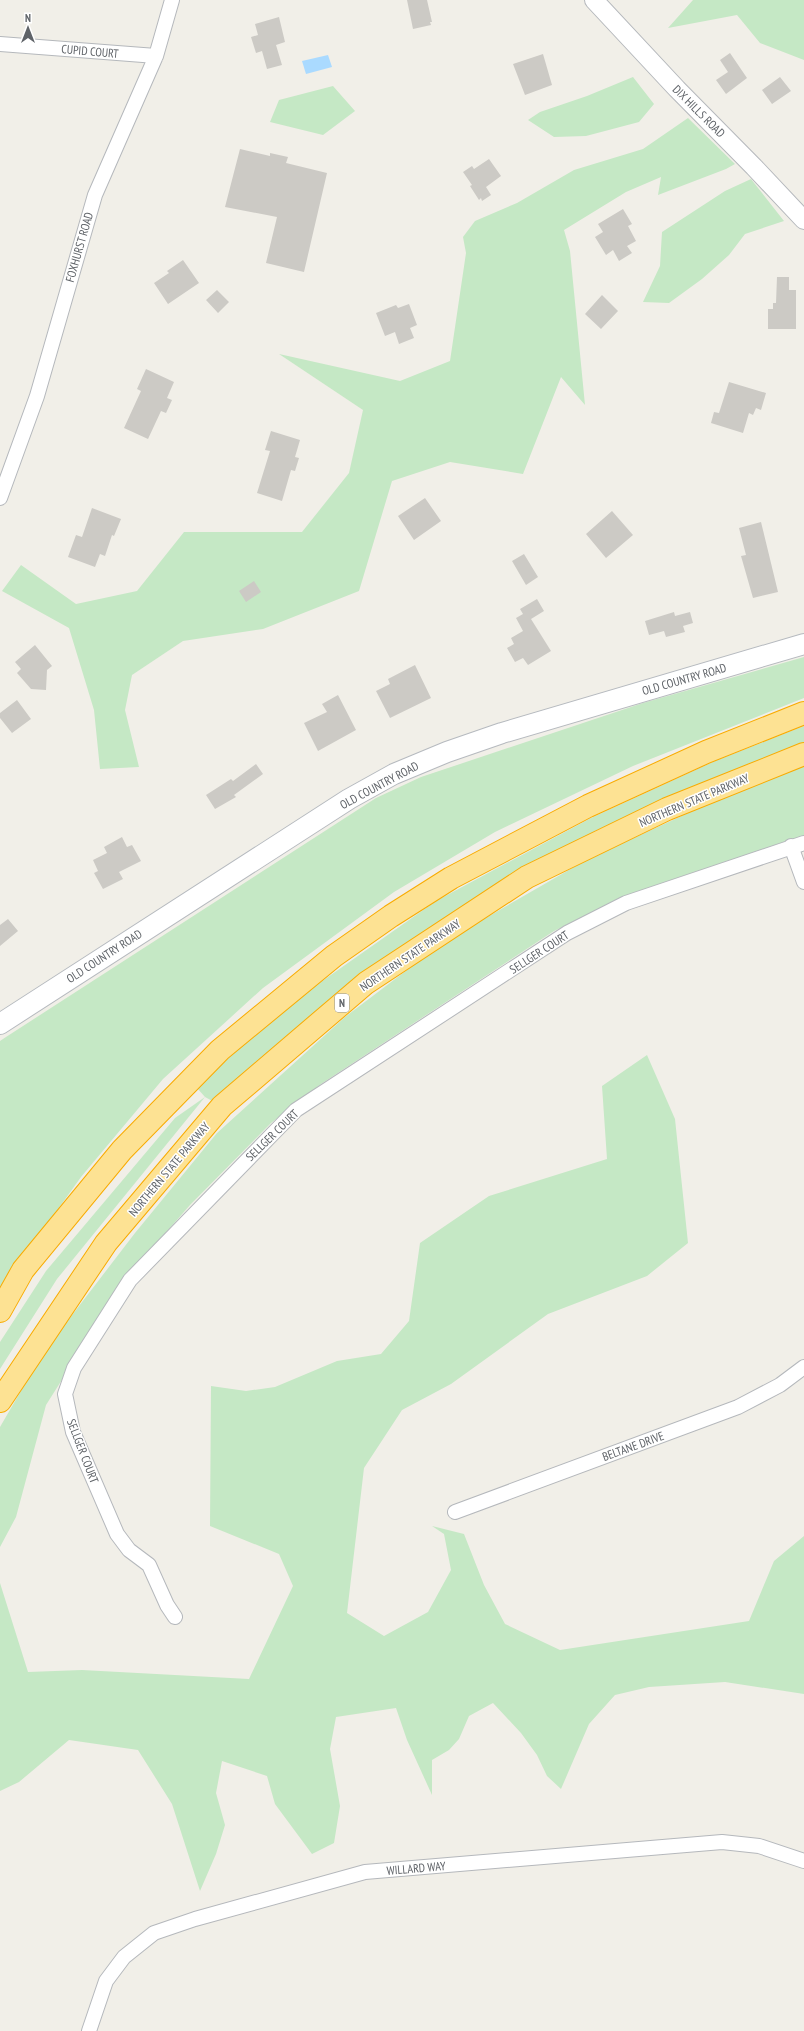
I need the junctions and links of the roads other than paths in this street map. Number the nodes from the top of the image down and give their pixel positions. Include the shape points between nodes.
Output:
1 (172, 0) edge
2 (594, 0) edge
3 (0, 44) edge
4 (156, 56) junction
5 (804, 220) edge
6 (0, 498) edge
7 (804, 644) edge
8 (804, 712) edge
9 (804, 754) edge
10 (797, 844) edge
11 (804, 882) edge
12 (0, 1024) edge
13 (0, 1310) edge
14 (804, 1366) edge
15 (0, 1400) edge
16 (455, 1512) dead end
17 (175, 1617) dead end
18 (804, 1861) edge
19 (89, 2031) edge

1 - 4 street, FOXHURST ROAD
2 - 5 street, DIX HILLS ROAD via 677,90
3 - 4 street, CUPID COURT
4 - 6 street, FOXHURST ROAD via 95,195 37,396
7 - 12 main road, OLD COUNTRY ROAD via 502,733 394,774 349,799
8 - 13 highway via 706,752 581,810 451,878 334,956 220,1050 122,1150 23,1270
9 - 15 highway, NORTHERN STATE PARKWAY / N via 667,809 527,877 366,983 222,1106 106,1243
10 - 11 street
10 - 17 street, SELLGER COURT via 626,903 567,933 329,1088 296,1110 130,1280 74,1368 65,1394 73,1432 117,1534 129,1550 149,1565
14 - 16 street, BELTANE DRIVE via 780,1385 738,1406
18 - 19 street, WILLARD WAY via 759,1846 722,1842 365,1872 195,1919 154,1933 124,1957 106,1982

